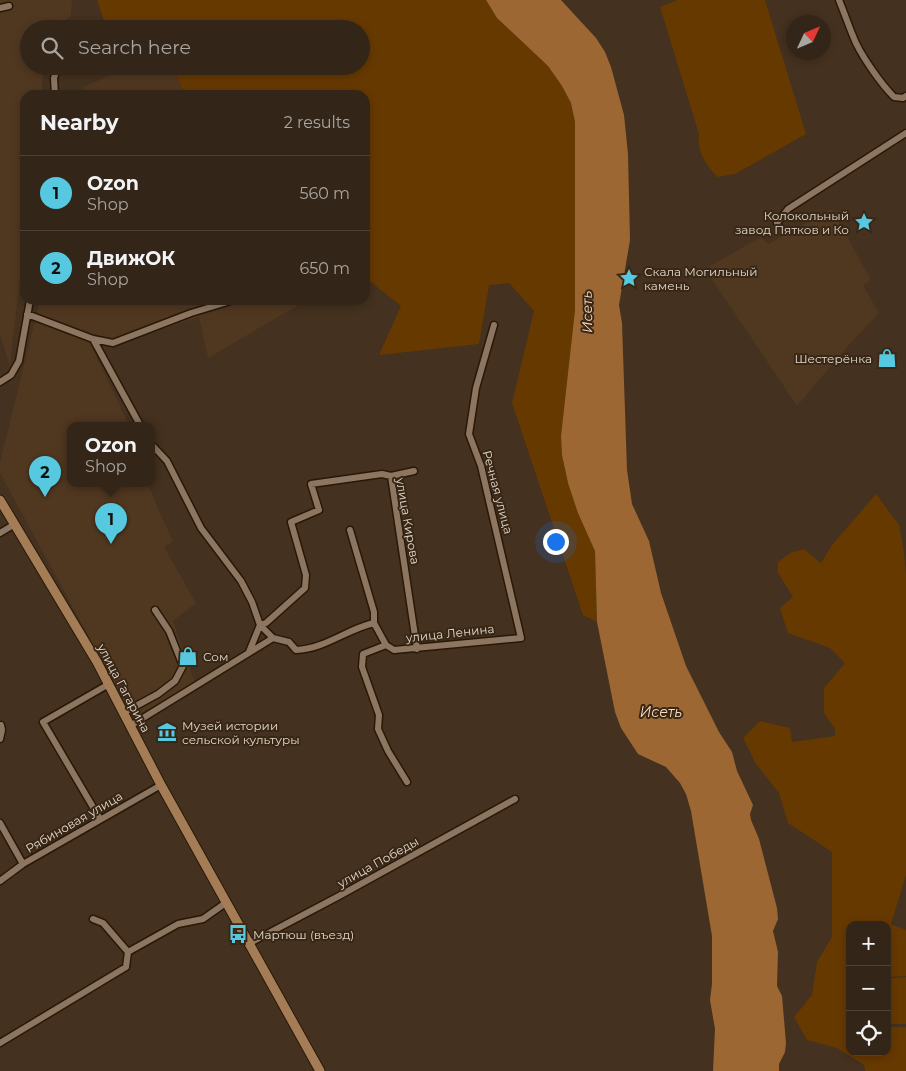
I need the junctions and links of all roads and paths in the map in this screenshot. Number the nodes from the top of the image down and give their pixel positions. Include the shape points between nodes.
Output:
1 (838, 0) edge
2 (9, 6) dead end
3 (0, 8) edge
4 (55, 75) edge
5 (55, 90) edge
6 (904, 97) edge
7 (906, 133) edge
8 (777, 222) dead end
9 (29, 305) edge
10 (217, 305) edge
11 (27, 314) junction
12 (494, 325) dead end
13 (93, 340) junction
14 (0, 382) edge
15 (138, 422) edge
16 (155, 448) edge
17 (414, 471) dead end
18 (391, 476) junction
19 (1, 505) edge
20 (15, 524) junction
21 (350, 530) dead end
22 (0, 532) edge
23 (155, 610) dead end
24 (374, 623) junction
25 (260, 625) junction
26 (273, 638) junction
27 (522, 638) joint
28 (386, 645) junction
29 (417, 648) junction
30 (249, 652) junction
31 (108, 684) junction
32 (123, 713) junction
33 (1, 725) edge
34 (130, 726) junction
35 (0, 739) edge
36 (407, 782) dead end
37 (161, 786) junction
38 (515, 798) dead end
39 (100, 819) junction
40 (0, 824) edge
41 (23, 864) junction
42 (0, 881) edge
43 (227, 902) junction
44 (93, 919) dead end
45 (250, 943) junction
46 (128, 952) junction
47 (0, 1043) edge
48 (320, 1071) edge

1 - 6 street via 853,37 872,69 894,97
2 - 3 street
4 - 5 street
7 - 8 street via 788,209
9 - 11 street
10 - 13 street via 113,343
11 - 13 street
11 - 14 street via 19,361 11,375
12 - 27 street, Речная улица via 476,388 469,434 481,466
13 - 15 street
16 - 25 street via 167,461 202,528 241,581
17 - 18 street
18 - 25 street, улица Кирова via 382,474 311,484 319,510 291,522 306,575 305,588
18 - 29 street, улица Кирова
19 - 20 main road, улица Гагарина
20 - 22 street
20 - 31 main road, улица Гагарина
21 - 24 street via 374,612
23 - 32 street via 169,631 183,666 176,681
24 - 26 street via 310,650 296,650 289,642
24 - 28 street
25 - 26 street
25 - 30 street
26 - 30 street
27 - 29 street, улица Ленина
28 - 29 street, улица Ленина via 394,650
28 - 36 street via 364,654 362,667 379,715 378,729
30 - 34 street
31 - 32 main road, улица Гагарина
31 - 39 street via 43,722
32 - 34 main road, улица Гагарина
33 - 35 street
34 - 37 main road, улица Гагарина
37 - 39 street, Рябиновая улица
37 - 43 main road, улица Гагарина
38 - 45 street, улица Победы
39 - 41 street, Рябиновая улица
40 - 41 street
41 - 42 street, Рябиновая улица
43 - 45 main road, улица Гагарина
43 - 46 street via 203,919 178,924
44 - 46 street via 103,923
45 - 48 main road, улица Гагарина
46 - 47 street via 126,967

